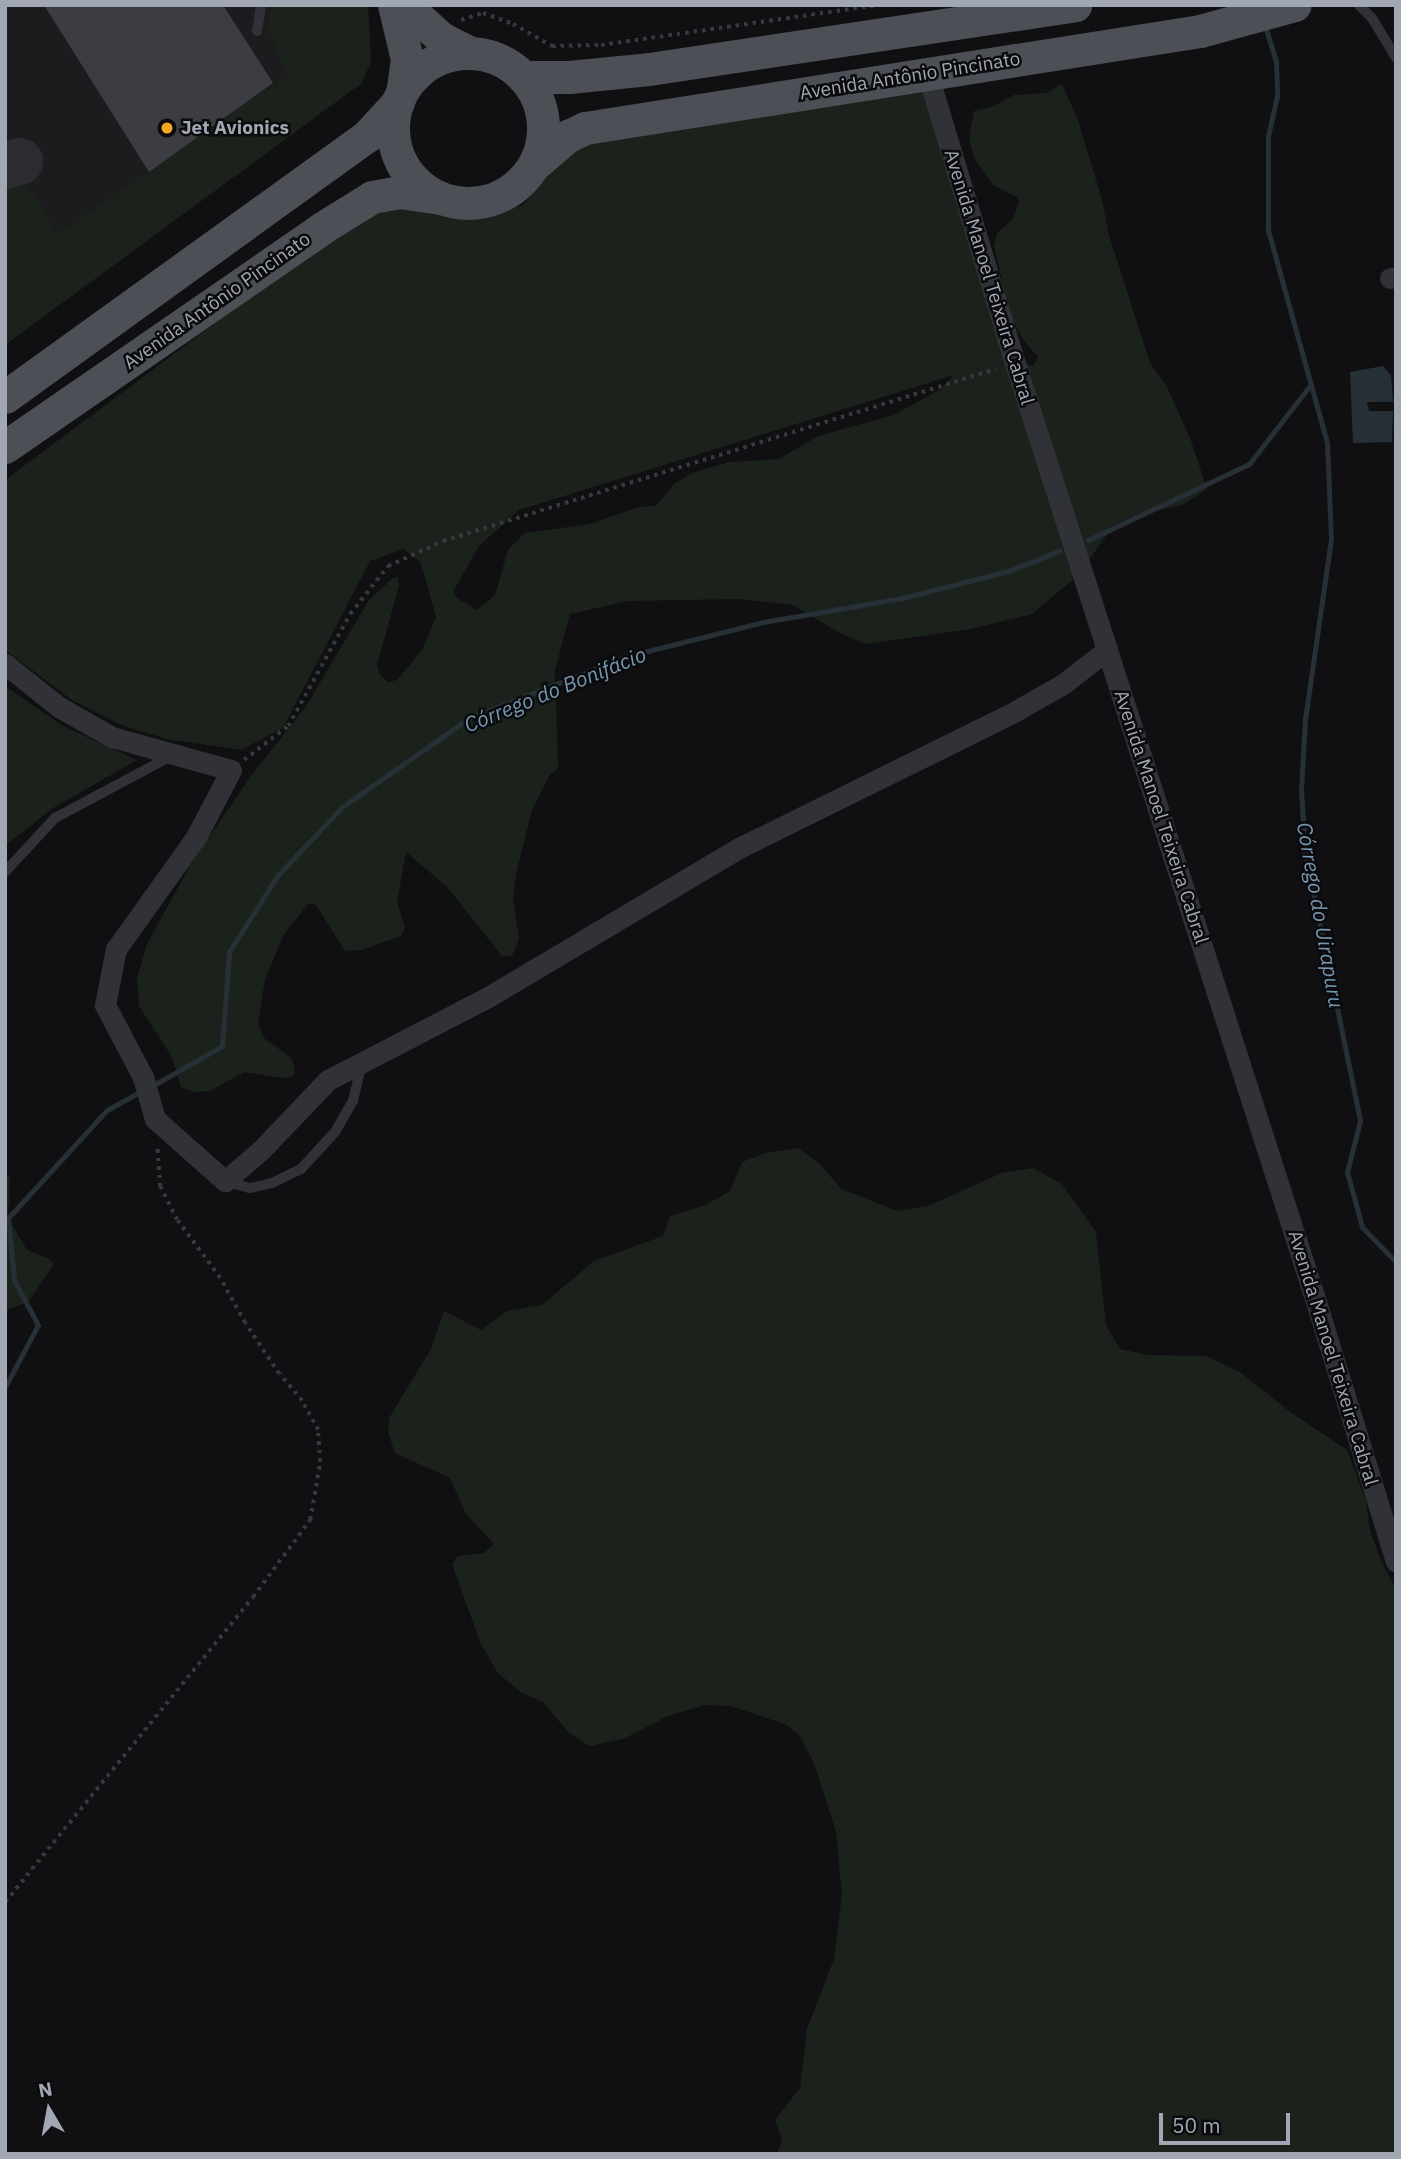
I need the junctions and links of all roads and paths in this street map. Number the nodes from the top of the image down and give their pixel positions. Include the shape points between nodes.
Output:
1 (261, 5) edge
2 (394, 5) edge
3 (405, 5) edge
4 (1075, 5) edge
5 (1296, 5) edge
6 (1359, 5) edge
7 (881, 20) edge
8 (430, 29) junction
9 (257, 31) dead end
10 (470, 52) junction
11 (1396, 58) edge
12 (927, 72) junction
13 (525, 77) junction
14 (400, 96) junction
15 (534, 165) junction
16 (442, 198) junction
17 (1015, 363) junction
18 (5, 397) edge
19 (5, 447) edge
20 (1107, 650) junction
21 (5, 664) edge
22 (173, 755) junction
23 (231, 770) junction
24 (5, 872) edge
25 (362, 1063) junction
26 (152, 1110) junction
27 (225, 1181) junction
28 (1396, 1562) edge
29 (5, 1902) edge

1 - 9 lane
2 - 14 main road, Avenida Antônio Pincinato via 407,60
3 - 8 main road
4 - 7 main road
5 - 12 main road, Avenida Antônio Pincinato via 1200,31
6 - 11 lane
7 - 8 path via 552,46 483,13
7 - 12 main road via 914,49
7 - 13 main road via 649,69
8 - 10 main road
10 - 13 main road via 509,64
10 - 14 main road via 432,62
12 - 15 main road, Avenida Antônio Pincinato via 585,128 568,136
12 - 17 street, Avenida Manoel Teixeira Cabral
13 - 15 main road, Avenida Antônio Pincinato via 538,97 544,120 543,143
14 - 16 main road, Avenida Antônio Pincinato via 393,125 396,148 405,169 421,187
14 - 18 main road via 366,136
15 - 16 main road, Avenida Antônio Pincinato via 521,182 484,202
16 - 19 main road, Avenida Antônio Pincinato via 399,192 372,197
17 - 20 street, Avenida Manoel Teixeira Cabral
17 - 23 path via 457,537 388,566 351,614 288,726
20 - 25 street via 1063,684 1014,712 741,846 499,990
20 - 28 street, Avenida Manoel Teixeira Cabral
21 - 22 street via 59,707 112,737
22 - 23 street
22 - 24 lane via 55,818
23 - 26 street via 196,837 116,949 105,1005 143,1077
25 - 27 street via 328,1080
25 - 27 lane via 353,1101 335,1132 301,1169 250,1188
26 - 27 street
26 - 29 path via 160,1187 177,1220 318,1430 320,1462 310,1520 253,1597

